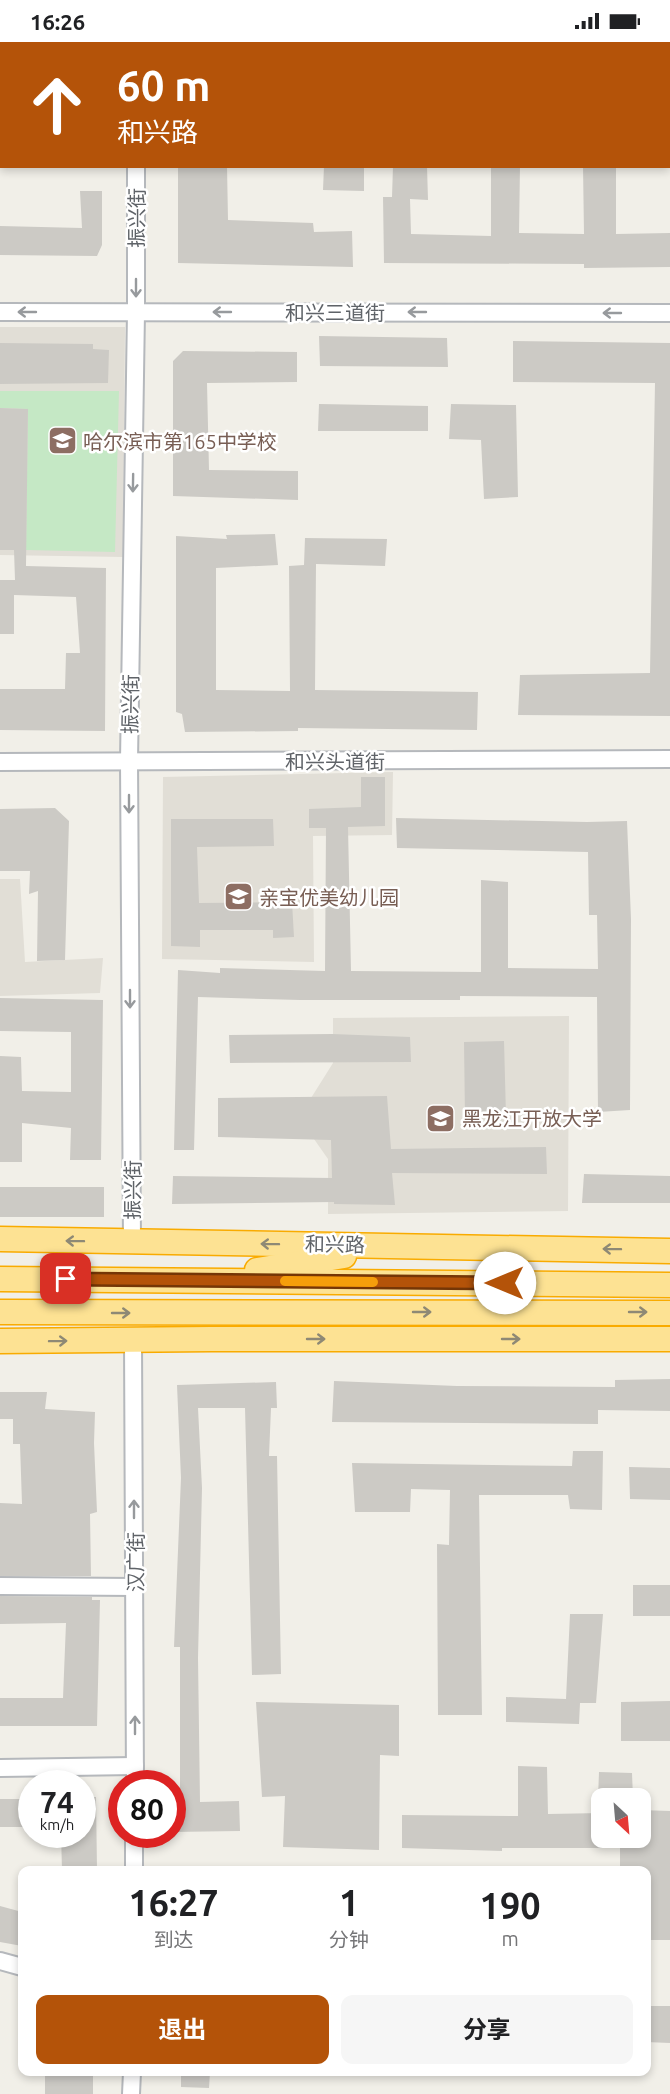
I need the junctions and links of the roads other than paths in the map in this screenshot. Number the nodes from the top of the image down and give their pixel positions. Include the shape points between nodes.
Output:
1 (135, 168) edge
2 (0, 312) edge
3 (136, 312) junction
4 (670, 313) edge
5 (670, 759) edge
6 (129, 761) junction
7 (0, 762) edge
8 (0, 1239) edge
9 (132, 1242) junction
10 (406, 1245) junction
11 (670, 1251) edge
12 (0, 1279) edge
13 (198, 1280) junction
14 (670, 1285) edge
15 (0, 1312) edge
16 (363, 1312) junction
17 (670, 1312) edge
18 (211, 1339) junction
19 (670, 1339) edge
20 (133, 1340) junction
21 (0, 1341) edge
22 (0, 1586) edge
23 (135, 1587) junction
24 (135, 1766) junction
25 (0, 1768) edge
26 (135, 1770) edge
27 (134, 1848) edge
28 (134, 1866) edge
29 (0, 1961) edge
30 (18, 1966) edge
31 (132, 2076) edge
32 (131, 2094) edge

1 -> 3 street, 振兴街
3 -> 2 street, 和兴三道街
4 -> 3 street, 和兴三道街
3 -> 6 street, 振兴街
5 - 6 street, 和兴头道街
6 - 7 street, 和兴头道街
6 -> 9 street, 振兴街
9 -> 8 highway, 和兴路
10 -> 9 highway, 和兴路
11 -> 10 highway, 和兴路
10 - 13 highway
12 - 13 highway, 和兴路
13 - 14 highway, 和兴路
15 -> 16 highway
16 -> 17 highway
16 - 18 highway
18 -> 19 highway
18 - 20 highway
21 -> 20 highway
23 -> 20 street, 汉广街
22 - 23 street
24 -> 23 street, 汉广街
24 - 25 street
24 - 26 street, 汉广街
27 - 28 street
29 - 30 street
31 - 32 street

